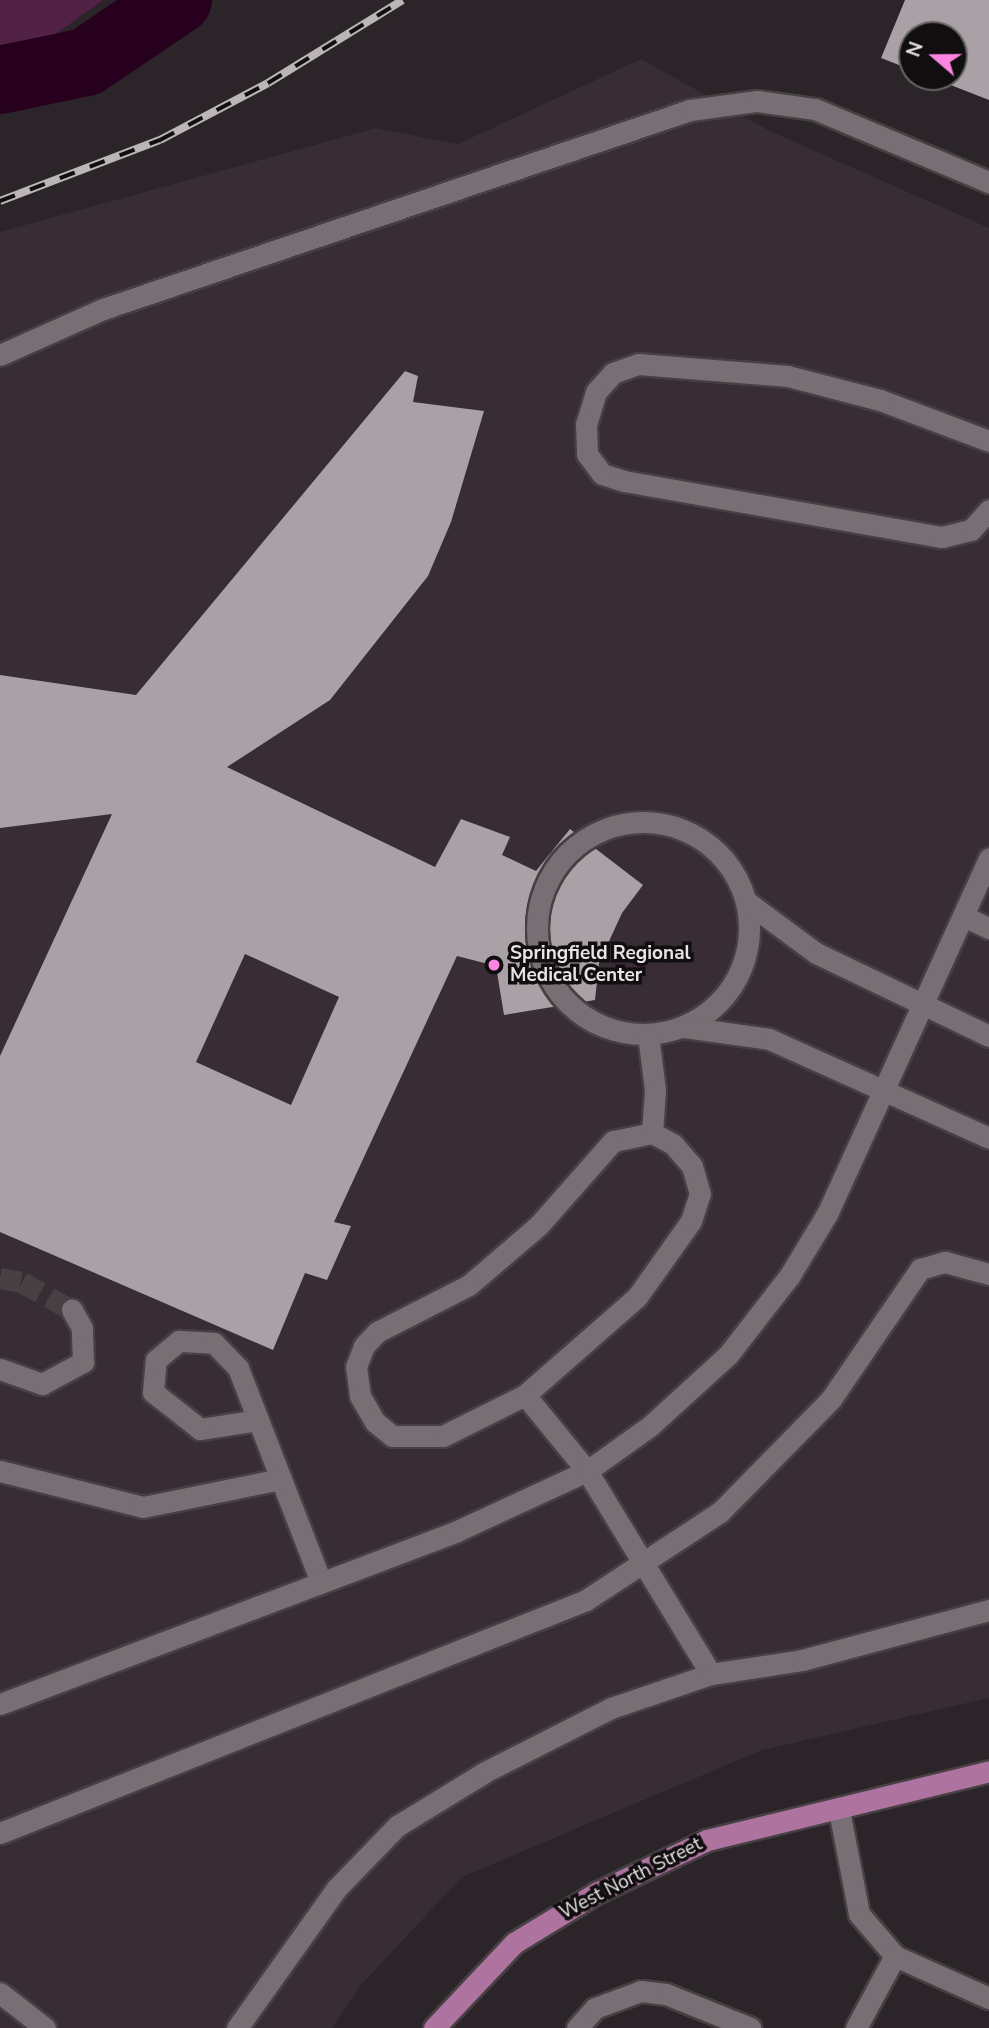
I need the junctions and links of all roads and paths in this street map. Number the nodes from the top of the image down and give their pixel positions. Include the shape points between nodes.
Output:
1 (989, 182) edge
2 (0, 355) edge
3 (989, 441) edge
4 (989, 510) edge
5 (989, 858) edge
6 (747, 902) junction
7 (963, 916) junction
8 (989, 928) edge
9 (921, 1005) junction
10 (684, 1027) junction
11 (648, 1035) junction
12 (989, 1036) edge
13 (883, 1091) junction
14 (652, 1133) junction
15 (989, 1139) edge
16 (989, 1274) edge
17 (72, 1310) tunnel mouth
18 (0, 1369) edge
19 (525, 1395) junction
20 (258, 1420) junction
21 (0, 1471) edge
22 (587, 1471) junction
23 (281, 1479) junction
24 (643, 1566) junction
25 (321, 1582) junction
26 (989, 1610) edge
27 (711, 1674) junction
28 (0, 1704) edge
29 (989, 1771) edge
30 (839, 1810) junction
31 (0, 1833) edge
32 (895, 1956) junction
33 (0, 1993) edge
34 (989, 1998) edge
35 (45, 2028) edge
36 (237, 2028) edge
37 (434, 2028) edge
38 (577, 2028) edge
39 (750, 2028) edge
40 (856, 2028) edge

1 - 2 street via 816,109 757,101 690,110 103,309
3 - 4 street via 880,400 788,376 638,364 613,373 596,392 586,424 587,454 602,474 624,481 942,537 971,530
5 - 7 street
6 - 9 street via 816,953
6 - 10 street via 749,939 739,975 715,1007
6 - 11 street via 732,867 706,841 670,824 633,820 597,831 566,852 547,880 536,916 539,954 554,988 578,1013 611,1030
7 - 8 street
7 - 9 street
9 - 12 street
9 - 13 street
10 - 11 street
10 - 13 street via 769,1039
11 - 14 street via 655,1090
13 - 15 street
13 - 22 street via 827,1214 790,1275 728,1355 650,1426
14 - 19 street via 673,1144 692,1166 700,1194 691,1221 637,1297
14 - 19 street via 613,1141 539,1225 469,1285 377,1332 364,1346 356,1367 360,1396 374,1422 392,1436 414,1440 443,1436
16 - 24 street via 945,1262 920,1269 831,1399 720,1513
17 - 18 street via 82,1328 83,1362 42,1384
19 - 22 street
20 - 20 street via 238,1368 214,1343 179,1341 156,1360 153,1392 200,1429
20 - 23 street
21 - 23 street via 142,1507
22 - 24 street
22 - 25 street via 457,1531
23 - 25 street
24 - 27 street
24 - 31 street via 586,1600
25 - 28 street
26 - 27 street via 802,1660
27 - 36 street via 611,1708 485,1772 397,1826 336,1889
29 - 30 main road, West North Street
30 - 32 street via 859,1914
30 - 37 main road, West North Street via 707,1840 598,1892 514,1943
32 - 34 street
32 - 40 street
33 - 35 street
38 - 39 street via 595,2008 641,1991 666,1994

